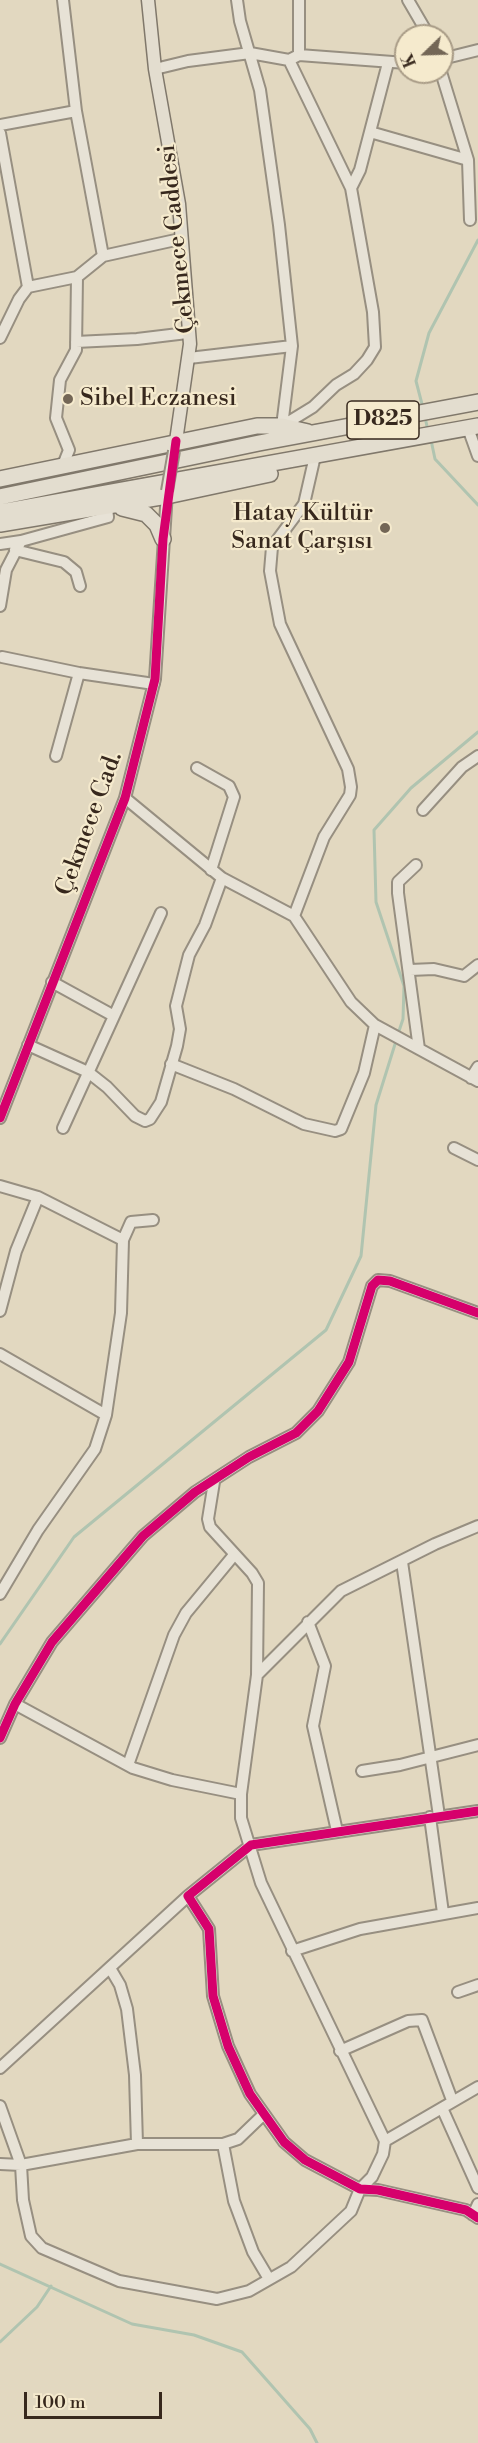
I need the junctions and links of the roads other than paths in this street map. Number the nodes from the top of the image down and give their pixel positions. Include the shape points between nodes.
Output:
1 (63, 0) edge
2 (148, 0) edge
3 (237, 0) edge
4 (299, 0) edge
5 (408, 0) edge
6 (422, 24) edge
7 (478, 50) edge
8 (249, 52) junction
9 (454, 56) edge
10 (294, 57) junction
11 (388, 63) junction
12 (394, 63) edge
13 (155, 69) junction
14 (445, 84) edge
15 (76, 111) junction
16 (0, 125) edge
17 (370, 132) junction
18 (0, 133) edge
19 (468, 160) junction
20 (474, 183) edge
21 (351, 189) junction
22 (470, 220) dead end
23 (180, 239) junction
24 (103, 256) junction
25 (77, 277) junction
26 (28, 287) junction
27 (3, 323) edge
28 (187, 333) junction
29 (0, 338) edge
30 (76, 342) junction
31 (292, 346) junction
32 (189, 358) junction
33 (478, 402) edge
34 (282, 426) junction
35 (473, 427) edge
36 (317, 434) junction
37 (175, 446) junction
38 (319, 456) junction
39 (478, 456) edge
40 (63, 465) junction
41 (0, 479) edge
42 (167, 494) junction
43 (0, 497) edge
44 (107, 507) junction
45 (0, 512) edge
46 (0, 524) edge
47 (163, 539) junction
48 (0, 544) edge
49 (18, 545) junction
50 (80, 586) dead end
51 (0, 606) edge
52 (1, 660) edge
53 (79, 674) junction
54 (154, 684) junction
55 (56, 756) dead end
56 (478, 756) edge
57 (197, 768) dead end
58 (125, 798) junction
59 (423, 810) dead end
60 (416, 865) dead end
61 (212, 870) junction
62 (222, 878) junction
63 (161, 913) dead end
64 (294, 916) junction
65 (478, 965) edge
66 (410, 970) junction
67 (52, 982) junction
68 (114, 1016) junction
69 (375, 1025) junction
70 (28, 1045) junction
71 (419, 1049) junction
72 (171, 1064) junction
73 (478, 1066) edge
74 (88, 1072) junction
75 (475, 1080) edge
76 (0, 1085) edge
77 (10, 1092) junction
78 (0, 1118) edge
79 (63, 1128) dead end
80 (454, 1148) dead end
81 (478, 1160) edge
82 (0, 1186) edge
83 (38, 1197) junction
84 (153, 1220) dead end
85 (123, 1240) junction
86 (0, 1311) edge
87 (478, 1312) edge
88 (0, 1354) edge
89 (106, 1415) junction
90 (214, 1482) junction
91 (478, 1526) edge
92 (234, 1555) junction
93 (402, 1562) junction
94 (0, 1594) edge
95 (308, 1622) junction
96 (257, 1675) junction
97 (15, 1704) junction
98 (0, 1738) edge
99 (478, 1745) edge
100 (429, 1756) junction
101 (128, 1765) junction
102 (362, 1771) dead end
103 (241, 1794) junction
104 (478, 1811) edge
105 (435, 1816) junction
106 (337, 1831) junction
107 (251, 1845) junction
108 (188, 1896) junction
109 (478, 1908) edge
110 (443, 1913) junction
111 (292, 1951) junction
112 (110, 1968) junction
113 (478, 1985) edge
114 (458, 1992) dead end
115 (340, 2051) junction
116 (0, 2067) edge
117 (478, 2087) edge
118 (452, 2100) junction
119 (0, 2106) edge
120 (442, 2108) junction
121 (264, 2114) junction
122 (385, 2140) junction
123 (137, 2144) junction
124 (223, 2144) junction
125 (0, 2164) edge
126 (21, 2165) junction
127 (360, 2188) junction
128 (478, 2188) edge
129 (478, 2204) edge
130 (476, 2217) edge
131 (269, 2278) junction

1 - 15 street
2 - 13 main road, Çekmece Caddesi
3 - 8 street
4 - 10 street
5 - 6 street
7 - 9 street
8 - 10 street
8 - 13 street
8 - 31 street via 267,135
10 - 11 street
10 - 21 street
11 - 12 street
11 - 17 street
13 - 23 main road, Çekmece Caddesi via 180,204
14 - 19 street
15 - 16 street
15 - 24 street
17 - 19 street
17 - 21 street
18 - 26 street
19 - 20 street
20 - 22 street
21 - 34 street via 373,312 375,347 354,374
23 - 24 street
23 - 28 main road, Çekmece Caddesi
24 - 25 street
25 - 26 street
25 - 30 street
26 - 27 street
27 - 29 street
28 - 30 street
28 - 32 main road, Çekmece Caddesi
30 - 40 street via 76,350 60,380 56,418 69,450
31 - 32 street
31 - 34 street
32 - 37 main road, Çekmece Caddesi
33 - 36 highway, D825
34 - 36 highway
34 - 37 highway via 258,426
35 - 38 highway, D825
35 - 39 street
36 - 43 highway, D825
37 - 40 highway
37 - 42 street, Çekmece Cad., bridge
38 - 42 highway via 273,473
38 - 45 highway, D825
38 - 64 street via 304,504 272,547 270,571 279,624 348,769 351,787 314,861
40 - 41 highway
42 - 44 highway
42 - 47 street, Çekmece Cad.
44 - 46 highway
44 - 47 highway via 146,514
44 - 49 street via 108,517
47 - 54 street, Çekmece Cad.
48 - 49 street
49 - 50 street via 64,562 76,572
49 - 51 street via 6,570
52 - 53 street
53 - 54 street
53 - 55 street
54 - 58 street, Çekmece Cad.
56 - 59 street via 462,767
57 - 61 street via 229,786 234,797
58 - 61 street
58 - 67 street, Çekmece Cad.
60 - 66 street via 398,882
61 - 62 street
62 - 64 street
62 - 72 street via 189,955 176,1006 180,1029
63 - 68 street
64 - 69 street via 351,1002
65 - 66 street via 464,976 434,969
66 - 71 street
67 - 68 street
67 - 70 street, Çekmece Cad.
68 - 74 street
69 - 71 street
69 - 72 street via 364,1073 341,1129 335,1131 304,1124 234,1089
70 - 74 street
70 - 77 street, Çekmece Cad.
71 - 75 street
72 - 74 street via 161,1102 145,1121 125,1108 108,1087
73 - 75 street
74 - 79 street
76 - 77 street
77 - 78 street, Çekmece Cad.
80 - 81 street
82 - 83 street
83 - 85 street
83 - 86 street via 16,1251
84 - 85 street via 131,1222
85 - 89 street via 121,1312
87 - 90 street via 378,1280 366,1299 349,1362 318,1411 296,1433 249,1457
88 - 89 street
89 - 94 street via 95,1449 38,1530
90 - 92 street via 210,1527
90 - 97 street via 169,1512 118,1563 52,1642
91 - 93 street
92 - 96 street via 258,1583
92 - 101 street via 186,1613 174,1635
93 - 95 street via 341,1591
93 - 100 street
95 - 96 street
95 - 106 street via 325,1666 313,1726
96 - 103 street
97 - 98 street
97 - 101 street
99 - 100 street
100 - 102 street
100 - 105 street
101 - 103 street via 172,1780
103 - 107 street via 241,1818
104 - 105 street
105 - 106 street
105 - 110 street
106 - 107 street
107 - 108 street
107 - 111 street via 261,1883
108 - 112 street
108 - 121 street via 209,1929 213,1996 228,2046 250,2094
109 - 110 street
110 - 111 street via 360,1929
111 - 115 street
112 - 116 street
112 - 123 street via 127,2009 135,2075
113 - 114 street
115 - 118 street via 408,2021 422,2020
115 - 122 street
117 - 118 street
118 - 120 street
119 - 126 street
120 - 122 street
120 - 128 street
121 - 124 street via 238,2139
121 - 127 street via 305,2160
122 - 127 street via 372,2177
123 - 124 street
123 - 126 street
124 - 131 street via 234,2201 253,2252
125 - 126 street
126 - 131 street via 31,2236 42,2248 74,2264 119,2281 217,2299 249,2291
127 - 130 street via 466,2210
127 - 131 street via 351,2211 333,2231 291,2267
129 - 130 street

